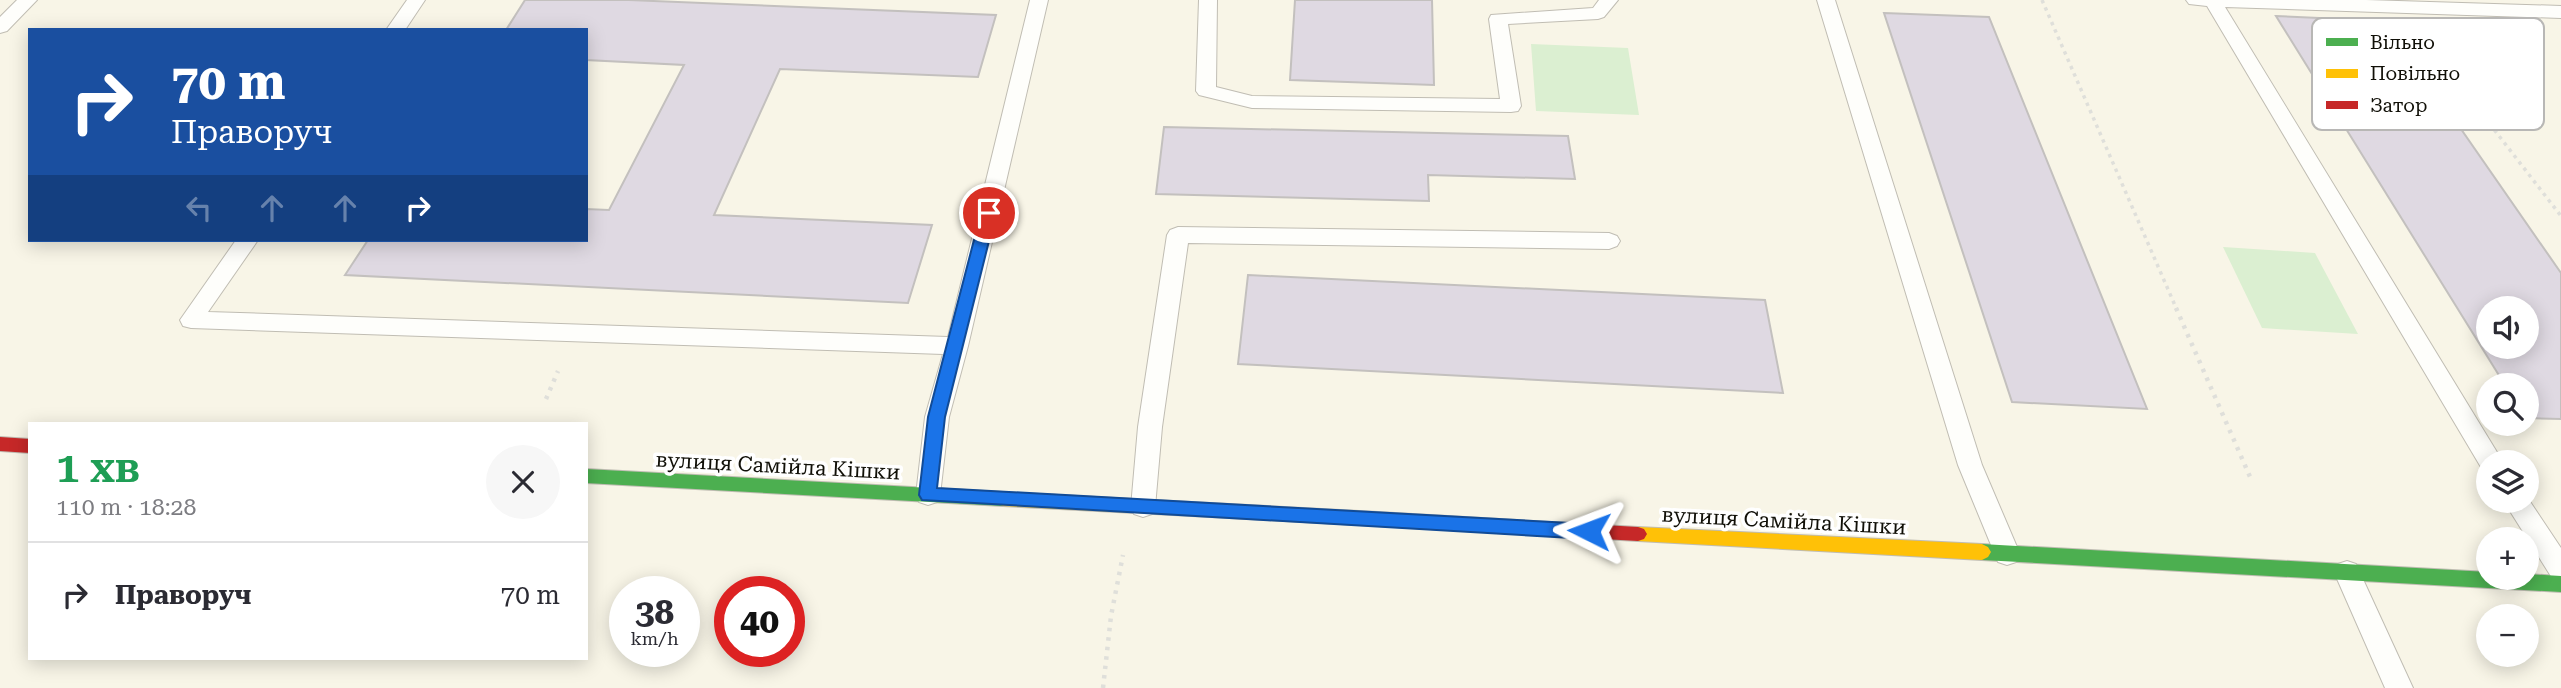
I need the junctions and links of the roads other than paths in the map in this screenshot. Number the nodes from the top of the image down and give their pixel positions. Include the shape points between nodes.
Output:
1 (28, 0) edge
2 (416, 0) edge
3 (1040, 0) edge
4 (1208, 0) edge
5 (1609, 0) edge
6 (1826, 0) edge
7 (2195, 0) edge
8 (2213, 1) edge
9 (2316, 2) edge
10 (2561, 12) edge
11 (0, 27) edge
12 (396, 28) edge
13 (1609, 241) dead end
14 (246, 242) edge
15 (957, 346) junction
16 (0, 444) edge
17 (28, 446) edge
18 (2484, 450) edge
19 (588, 476) edge
20 (928, 495) junction
21 (1138, 507) junction
22 (2524, 513) edge
23 (2007, 554) junction
24 (2561, 570) edge
25 (2347, 572) junction
26 (2561, 584) edge
27 (2399, 688) edge

1 - 11 lane
2 - 12 lane
3 - 15 lane
4 - 5 lane via 1206,91 1252,102 1511,106 1498,19 1598,13
6 - 23 lane via 1970,465
7 - 8 lane
8 - 9 lane
8 - 18 lane
9 - 10 lane
13 - 21 lane via 1178,235
14 - 15 lane via 191,320
15 - 20 lane via 937,417
16 - 17 street
19 - 20 street, вулиця Самійла Кішки
20 - 21 street, вулиця Самійла Кішки
21 - 23 street, вулиця Самійла Кішки
22 - 24 lane
23 - 25 street, вулиця Самійла Кішки
25 - 26 street, вулиця Самійла Кішки
25 - 27 lane

